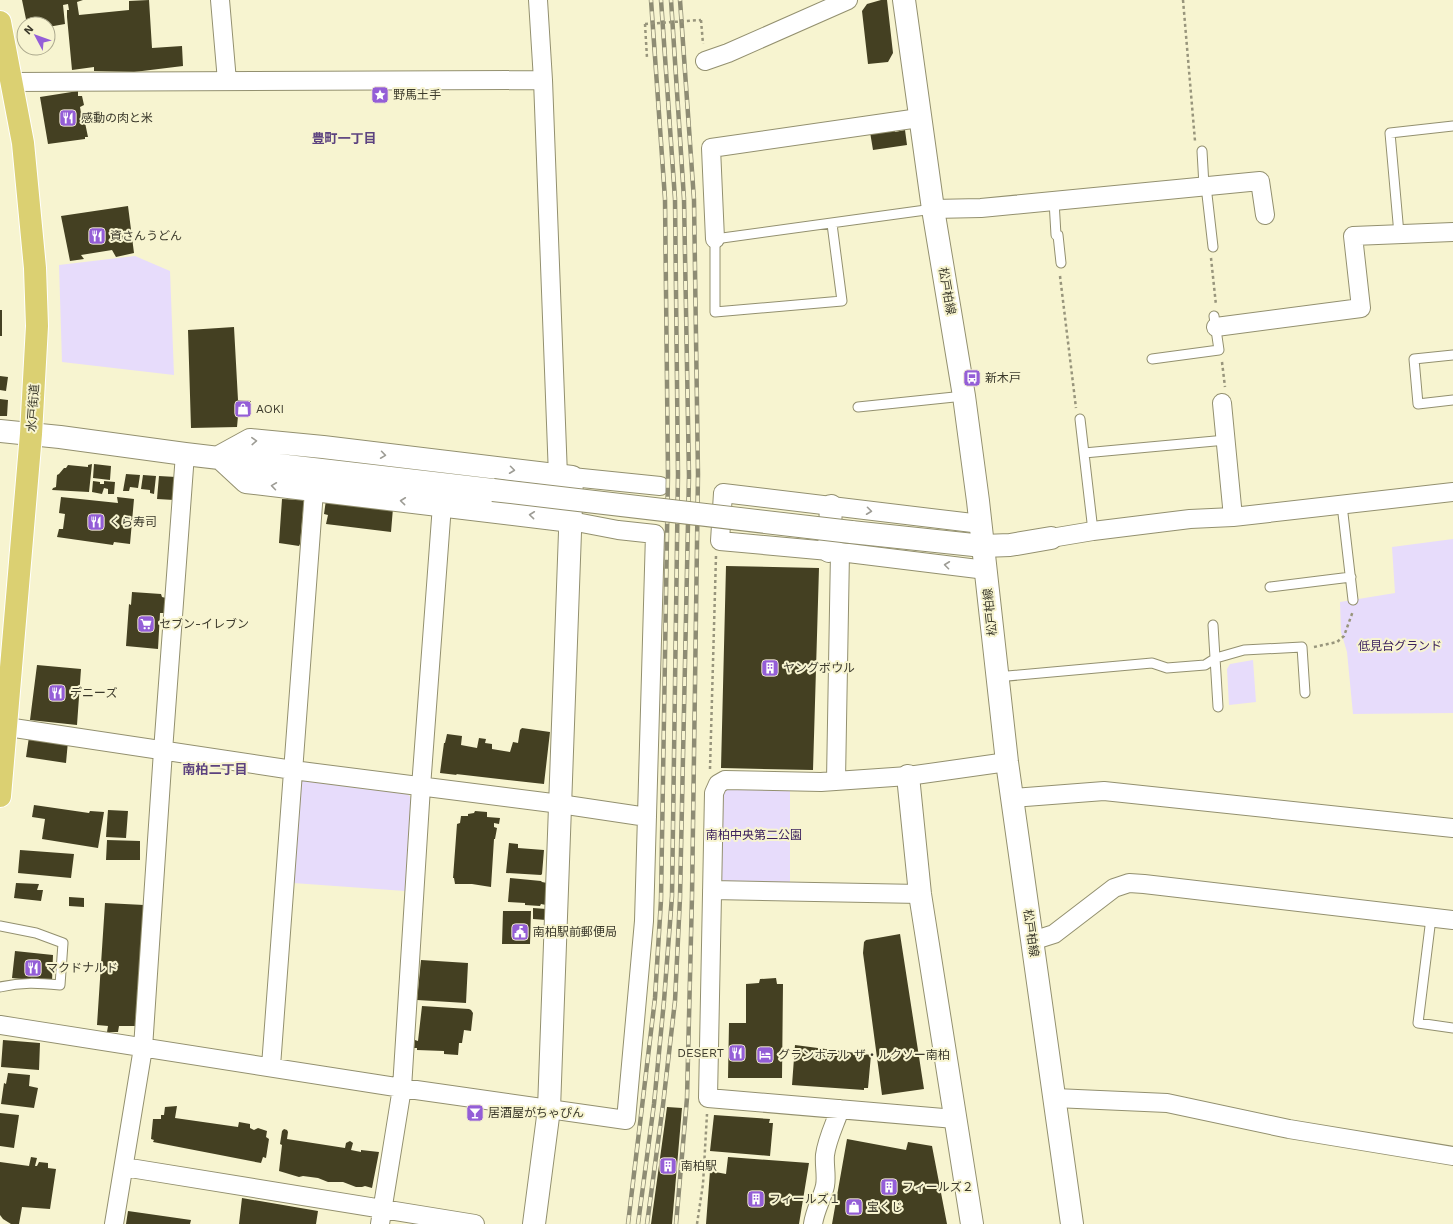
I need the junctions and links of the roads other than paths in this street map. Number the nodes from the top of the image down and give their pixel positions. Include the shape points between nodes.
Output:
1 (220, 0) edge
2 (538, 0) edge
3 (848, 0) edge
4 (904, 0) edge
5 (0, 22) edge
6 (705, 61) road end
7 (543, 80) junction
8 (227, 81) junction
9 (12, 82) junction
10 (919, 118) junction
11 (1453, 126) edge
12 (1202, 151) road end
13 (1205, 186) junction
14 (1054, 201) junction
15 (933, 209) junction
16 (1265, 215) dead end
17 (832, 224) junction
18 (1453, 232) edge
19 (1399, 234) junction
20 (715, 239) junction
21 (1213, 247) road end
22 (1061, 263) road end
23 (1215, 321) joint
24 (1453, 355) edge
25 (1152, 359) dead end
26 (964, 396) junction
27 (1453, 400) edge
28 (1222, 403) road end
29 (858, 406) dead end
30 (1080, 419) road end
31 (0, 431) edge
32 (31, 434) junction
33 (1226, 440) junction
34 (1084, 453) junction
35 (185, 454) junction
36 (219, 457) junction
37 (565, 477) junction
38 (660, 486) dead end
39 (314, 491) junction
40 (1453, 492) edge
41 (1342, 505) junction
42 (442, 506) junction
43 (830, 506) junction
44 (1233, 517) junction
45 (571, 521) junction
46 (981, 524) junction
47 (1093, 531) junction
48 (1051, 538) joint
49 (983, 546) junction
50 (834, 552) junction
51 (986, 570) junction
52 (1350, 576) junction
53 (1270, 587) dead end
54 (1353, 600) road end
55 (1213, 624) dead end
56 (1216, 658) junction
57 (998, 677) junction
58 (1306, 694) dead end
59 (1218, 707) dead end
60 (3, 726) edge
61 (163, 751) junction
62 (1007, 762) junction
63 (293, 770) junction
64 (908, 776) junction
65 (836, 780) junction
66 (421, 787) junction
67 (0, 796) edge
68 (1012, 798) junction
69 (560, 804) junction
70 (647, 817) junction
71 (1453, 828) edge
72 (712, 890) junction
73 (920, 894) junction
74 (1431, 918) junction
75 (1453, 920) edge
76 (0, 926) edge
77 (1032, 941) junction
78 (0, 987) edge
79 (0, 1025) edge
80 (1453, 1028) edge
81 (143, 1048) junction
82 (271, 1066) junction
83 (402, 1088) junction
84 (1054, 1098) junction
85 (549, 1109) junction
86 (840, 1109) junction
87 (955, 1119) junction
88 (1453, 1156) edge
89 (124, 1167) junction
90 (382, 1216) edge
91 (114, 1224) edge
92 (475, 1224) edge
93 (534, 1224) edge
94 (813, 1224) edge
95 (972, 1224) edge
96 (1072, 1224) edge

1 - 8 street
2 - 7 street
3 - 6 street
4 - 10 street, 松戸柏線
5 - 9 highway, 水戸街道
7 - 8 street
7 - 37 street
8 - 9 street
9 - 32 highway, 水戸街道 via 23,143 35,268 37,326
10 - 15 street, 松戸柏線
10 - 20 street via 711,148
11 - 19 lane via 1390,133
12 - 13 lane
13 - 14 street
13 - 16 street via 1260,181
13 - 21 lane
14 - 15 street via 981,208
14 - 22 lane
15 - 17 lane
15 - 26 street, 松戸柏線
17 - 20 lane
17 - 20 lane via 842,301 715,312
18 - 19 street
19 - 23 street via 1353,236 1360,308
23 - 25 lane via 1219,350
24 - 27 lane via 1414,359 1418,404
26 - 29 lane
26 - 46 street, 松戸柏線
28 - 33 street
30 - 34 lane
31 - 32 street
32 - 35 street
32 - 60 highway, 水戸街道
33 - 34 lane
33 - 44 street
34 - 47 lane
35 - 36 street
35 - 61 street
36 -> 37 street via 250,440
39 -> 36 street via 246,482
36 - 49 street, bridge
37 - 38 street
37 - 45 street
42 -> 39 street
39 - 63 street
40 - 41 street
41 - 44 street
41 - 52 lane
45 -> 42 street
42 - 66 street
43 -> 46 street
43 - 50 street
43 - 50 street via 723,493 720,541
44 - 47 street via 1190,519
45 - 69 street
45 - 70 street via 655,534
46 - 49 street, 松戸柏線
47 - 48 street
48 - 49 street via 1010,545
49 - 51 street, 松戸柏線
51 -> 50 street
50 - 65 street
51 - 57 street, 松戸柏線
52 - 53 lane
52 - 54 lane
55 - 56 lane
56 - 57 lane via 1206,665 1167,668 1152,663
56 - 58 lane via 1244,650 1302,647
56 - 59 lane
57 - 62 street, 松戸柏線
60 - 61 street
60 - 67 highway, 水戸街道
61 - 63 street
61 - 81 street
62 - 64 street
62 - 68 street, 松戸柏線
63 - 66 street
63 - 82 street
64 - 65 street
64 - 73 street
65 - 72 street via 725,780 718,784 714,793
66 - 69 street
66 - 83 street
68 - 71 street via 1104,791
68 - 77 street, 松戸柏線
69 - 70 street
69 - 85 street
70 - 85 street via 644,922 626,1120
72 - 73 street
72 - 86 street via 708,1098
73 - 87 street
74 - 75 street
74 - 77 street via 1129,883 1114,888 1054,934
74 - 80 lane via 1418,1023
76 - 78 lane via 36,933 63,943 60,985 22,983
77 - 84 street, 松戸柏線
79 - 81 street
81 - 82 street
81 - 89 street
82 - 83 street
83 - 85 street
83 - 90 street
84 - 88 street via 1167,1103 1289,1129
84 - 96 street, 松戸柏線
85 - 93 street
86 - 87 street
86 - 94 street via 827,1144 824,1163 826,1183 823,1197 814,1214
87 - 95 street
89 - 90 street
89 - 91 street
90 - 92 street

